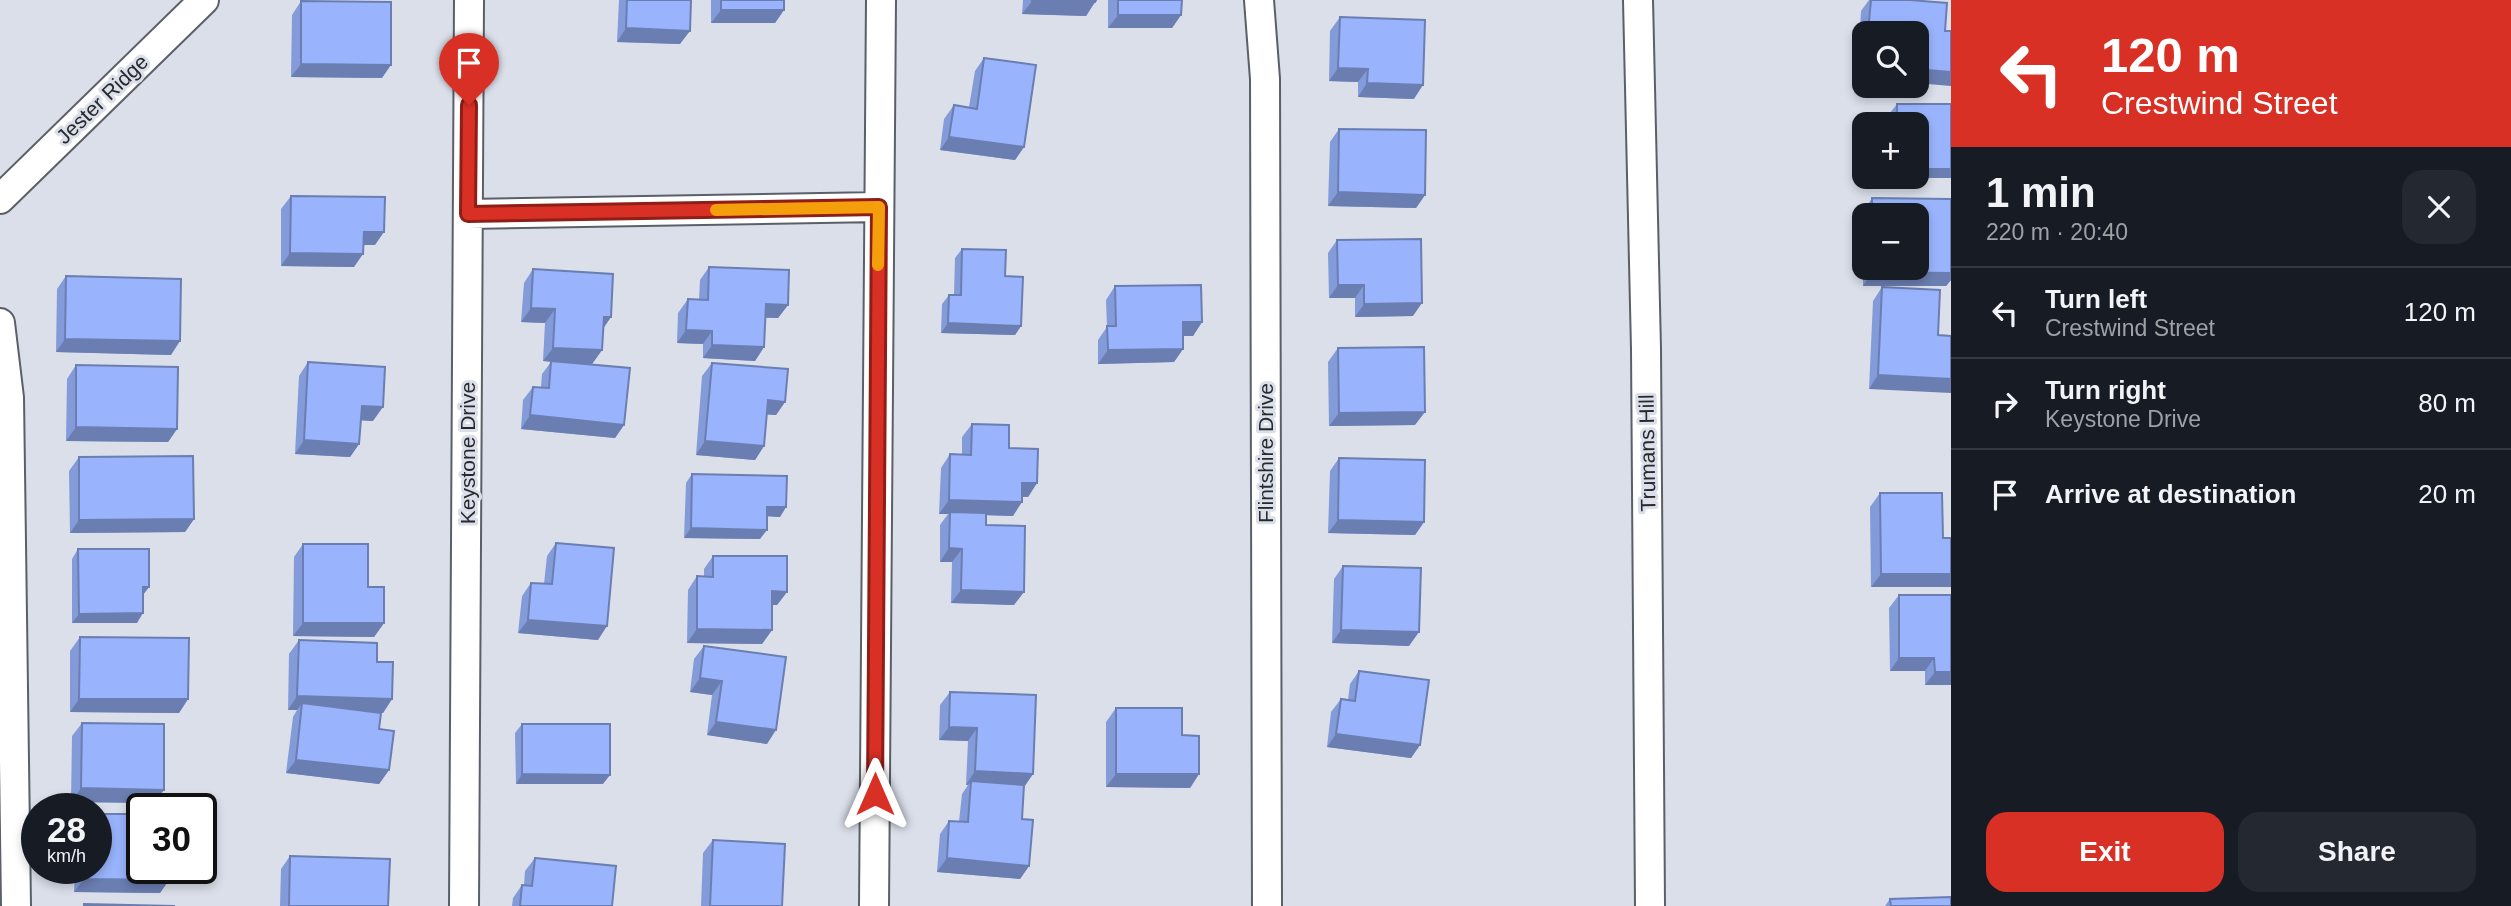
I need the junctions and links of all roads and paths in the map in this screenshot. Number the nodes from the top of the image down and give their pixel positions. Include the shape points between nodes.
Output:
1 (204, 0) edge
2 (469, 0) edge
3 (881, 0) edge
4 (1258, 0) edge
5 (1639, 0) edge
6 (0, 199) edge
7 (879, 207) junction
8 (468, 214) junction
9 (0, 323) edge
10 (16, 906) edge
11 (464, 906) edge
12 (874, 906) edge
13 (1266, 906) edge
14 (1650, 906) edge

1 - 6 street, Jester Ridge
2 - 8 street, Keystone Drive
3 - 7 street
4 - 13 street, Flintshire Drive via 1265,93
5 - 14 street, Trumans Hill
7 - 8 street
7 - 12 street
8 - 11 street, Keystone Drive
9 - 10 street via 9,398

